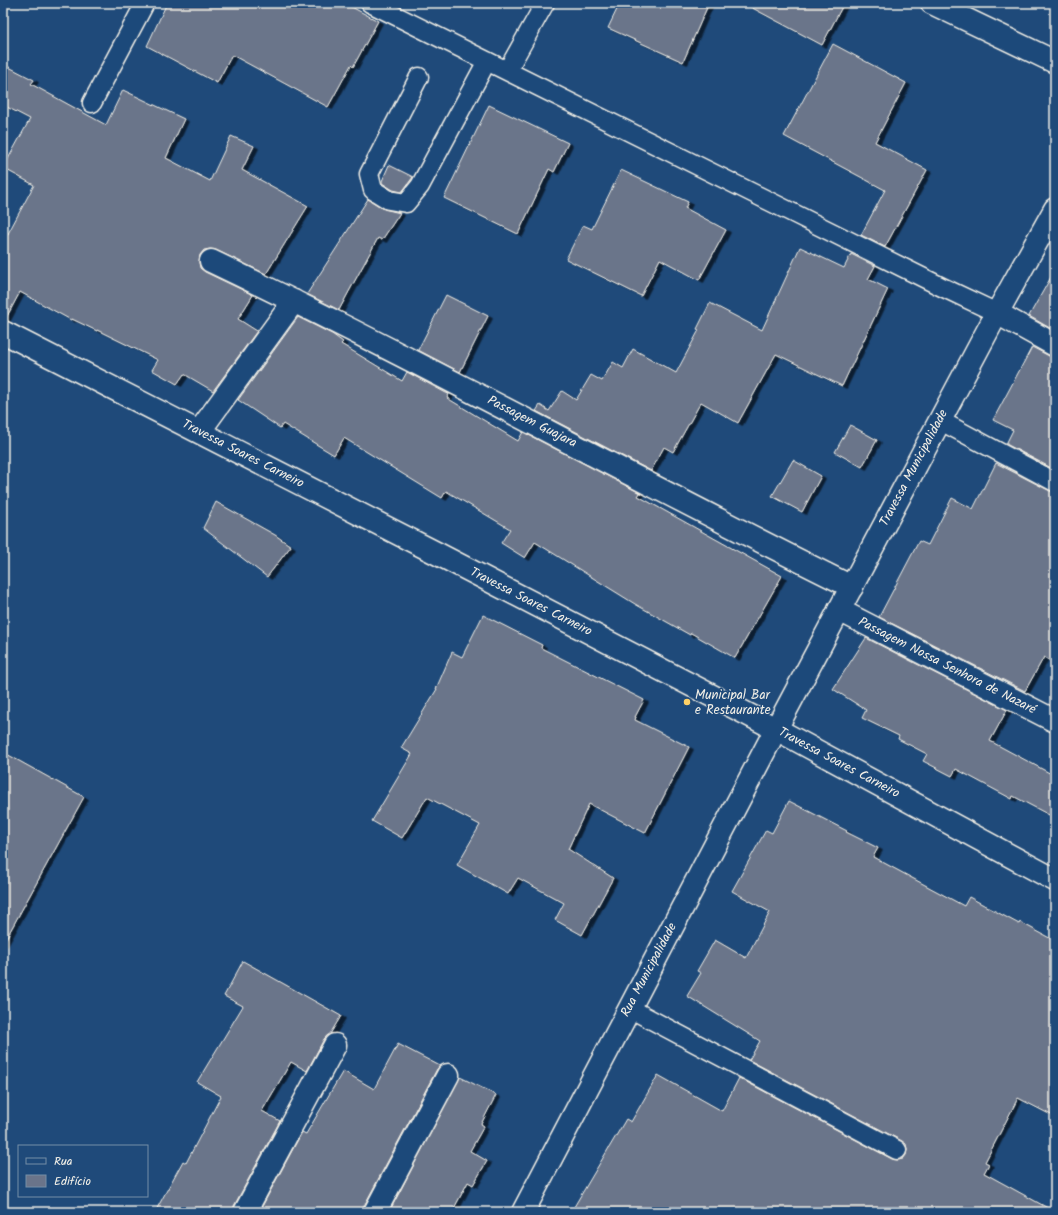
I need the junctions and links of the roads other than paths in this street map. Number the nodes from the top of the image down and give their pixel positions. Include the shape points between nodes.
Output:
1 (145, 3) edge
2 (370, 3) edge
3 (545, 3) edge
4 (932, 3) edge
5 (487, 61) junction
6 (1055, 62) edge
7 (507, 71) junction
8 (419, 77) dead end
9 (92, 103) dead end
10 (1055, 209) edge
11 (211, 261) dead end
12 (294, 301) junction
13 (997, 313) junction
14 (3, 332) edge
15 (1055, 345) edge
16 (940, 420) junction
17 (198, 432) junction
18 (1055, 482) edge
19 (852, 587) junction
20 (839, 610) junction
21 (1055, 721) edge
22 (776, 729) junction
23 (1055, 880) edge
24 (629, 1008) junction
25 (335, 1045) dead end
26 (448, 1075) dead end
27 (897, 1150) dead end
28 (525, 1211) edge
29 (245, 1212) edge
30 (375, 1212) edge

1 - 9 lane
2 - 5 lane
3 - 7 lane
4 - 6 street
5 - 7 lane
5 - 8 lane via 420,186 406,203 389,200 373,190 369,174
7 - 13 lane
10 - 13 street, Travessa Municipalidade
11 - 12 street, Passagem Guajara
12 - 17 street
12 - 19 street, Passagem Guajara via 755,540
13 - 15 street
13 - 16 street, Travessa Municipalidade
14 - 17 street, Travessa Soares Carneiro
16 - 18 lane
16 - 19 street, Travessa Municipalidade
17 - 22 street, Travessa Soares Carneiro
19 - 20 street, Travessa Municipalidade
20 - 21 street, Passagem Nossa Senhora de Nazaré
20 - 22 street, Travessa Municipalidade
22 - 23 street, Travessa Soares Carneiro
22 - 24 street, Rua Municipalidade
24 - 27 lane
24 - 28 street, Rua Municipalidade
25 - 29 street
26 - 30 street

